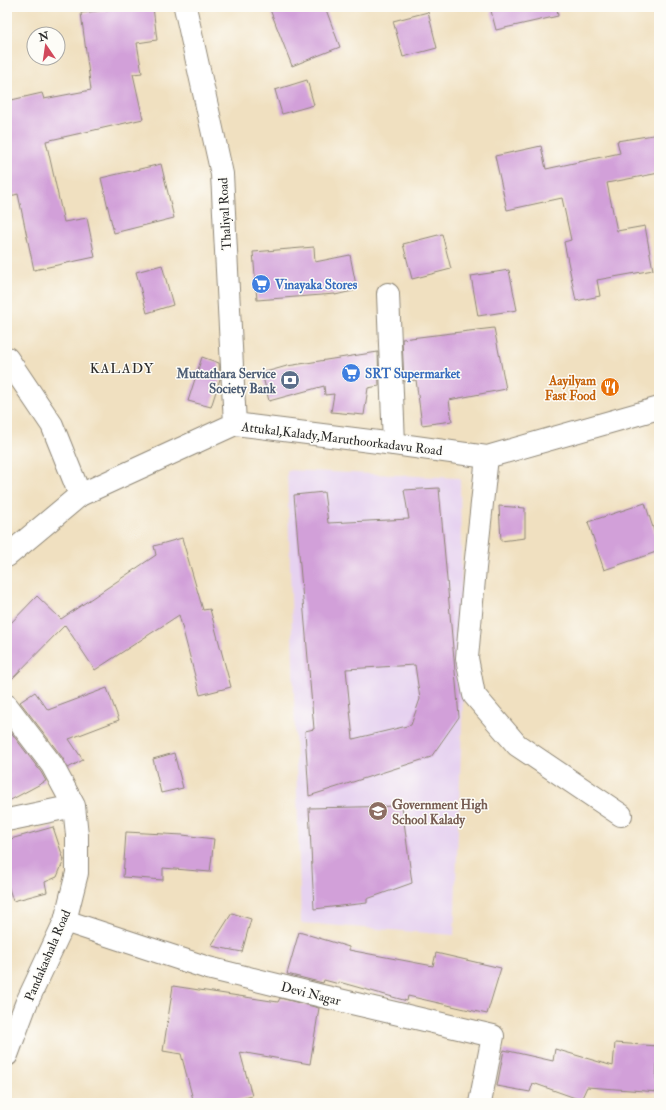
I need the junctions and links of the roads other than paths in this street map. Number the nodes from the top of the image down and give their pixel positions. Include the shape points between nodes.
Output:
1 (185, 7) edge
2 (388, 294) dead end
3 (7, 358) edge
4 (659, 408) edge
5 (235, 424) junction
6 (394, 444) junction
7 (487, 457) junction
8 (80, 495) junction
9 (7, 556) edge
10 (7, 706) edge
11 (74, 806) junction
12 (621, 815) dead end
13 (7, 820) edge
14 (65, 921) junction
15 (16, 1004) edge
16 (7, 1055) edge
17 (480, 1103) edge

1 - 5 street, Thaliyal Road via 222,174
2 - 6 street
3 - 8 street via 52,425
4 - 7 street, Attukal,Kalady,Maruthoorkadavu Road
5 - 6 street, Attukal,Kalady,Maruthoorkadavu Road
5 - 8 street, Attukal,Kalady,Maruthoorkadavu Road
6 - 7 street, Attukal,Kalady,Maruthoorkadavu Road
7 - 12 street via 467,658 474,695 516,746
8 - 9 street, Attukal,Kalady,Maruthoorkadavu Road
10 - 11 street, Pandakashala Road via 52,765
11 - 13 street
11 - 14 street, Pandakashala Road via 77,873
14 - 15 street, Pandakashala Road
14 - 17 street, Devi Nagar via 208,968 493,1036
15 - 16 street, Pandakashala Road

